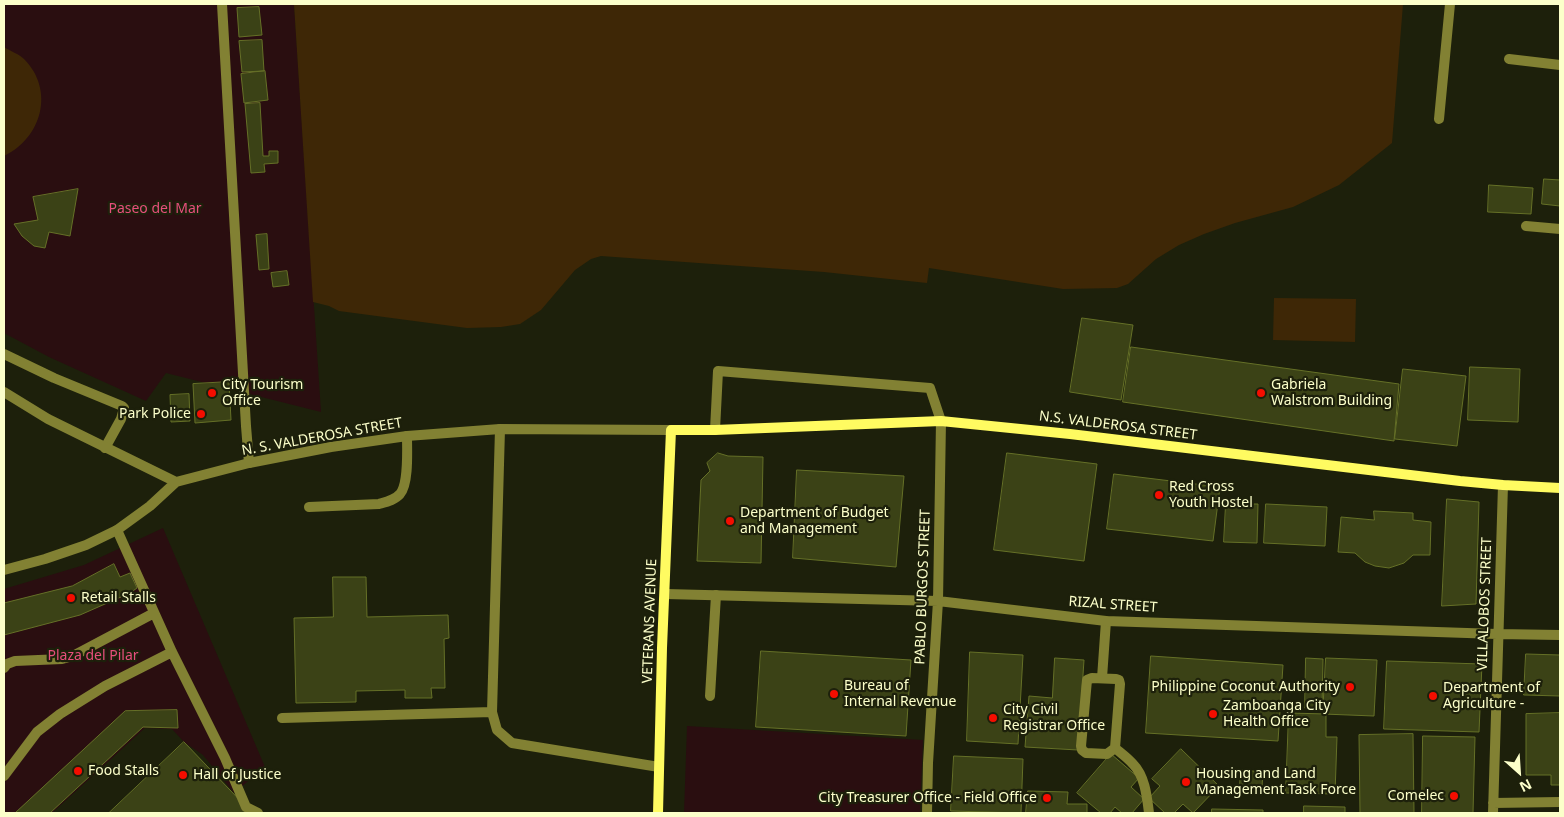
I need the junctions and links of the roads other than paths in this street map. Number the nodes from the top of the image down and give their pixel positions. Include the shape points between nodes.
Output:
1 (222, 4) edge
2 (1450, 4) edge
3 (1509, 59) dead end
4 (1560, 66) edge
5 (1440, 120) dead end
6 (1526, 226) dead end
7 (1560, 229) edge
8 (4, 354) edge
9 (4, 392) edge
10 (941, 421) junction
11 (500, 429) junction
12 (672, 430) junction
13 (715, 430) junction
14 (407, 436) junction
15 (105, 448) junction
16 (249, 463) junction
17 (176, 482) junction
18 (1503, 485) junction
19 (1560, 488) edge
20 (309, 507) dead end
21 (117, 530) junction
22 (4, 570) edge
23 (666, 594) junction
24 (716, 595) junction
25 (938, 602) junction
26 (154, 613) junction
27 (1106, 621) junction
28 (1497, 634) junction
29 (1560, 635) edge
30 (172, 652) junction
31 (4, 668) edge
32 (1102, 678) junction
33 (710, 696) dead end
34 (492, 712) junction
35 (282, 718) dead end
36 (1115, 748) junction
37 (658, 767) junction
38 (4, 776) edge
39 (1560, 802) edge
40 (1493, 808) edge
41 (258, 813) edge
42 (658, 813) edge
43 (927, 813) edge
44 (1149, 813) edge

1 - 16 street
2 - 5 street
3 - 4 street
6 - 7 street
8 - 15 street via 122,406 121,419
9 - 15 street
10 - 13 main road, N.S. VALDEROSA STREET
10 - 13 street, PABLO BURGOS STREET via 930,388 718,371
10 - 18 main road, N.S. VALDEROSA STREET
10 - 25 street, PABLO BURGOS STREET
11 - 12 street, N. S. VALDEROSA STREET
11 - 14 street, N. S. VALDEROSA STREET
11 - 34 street
12 - 13 main road, N.S. VALDEROSA STREET
12 - 23 main road, VETERANS AVENUE
14 - 16 street, N. S. VALDEROSA STREET
14 - 20 street via 405,485 400,494 379,504
15 - 17 street
16 - 17 street, N. S. VALDEROSA STREET
17 - 21 street, N. S. VALDEROSA STREET
18 - 19 main road, N.S. VALDEROSA STREET
18 - 28 street, VILLALOBOS STREET
21 - 22 street, N. S. VALDEROSA STREET via 86,545
21 - 26 street
23 - 24 street, RIZAL STREET
23 - 37 main road, VETERANS AVENUE
24 - 25 street, RIZAL STREET
24 - 33 street
25 - 27 street, RIZAL STREET
25 - 43 street, PABLO BURGOS STREET
26 - 30 street
26 - 31 street via 73,656 15,661
27 - 28 street, RIZAL STREET
27 - 32 street
28 - 29 street, RIZAL STREET
28 - 40 street, VILLALOBOS STREET
30 - 38 street via 105,686 60,714 37,732
30 - 41 street via 246,807
32 - 36 street via 1116,679 1120,684
32 - 36 street via 1087,680 1081,746 1086,753 1107,754
34 - 35 street
34 - 37 street via 497,730 512,743
36 - 44 street via 1140,774
37 - 42 main road, VETERANS AVENUE
39 - 40 street

